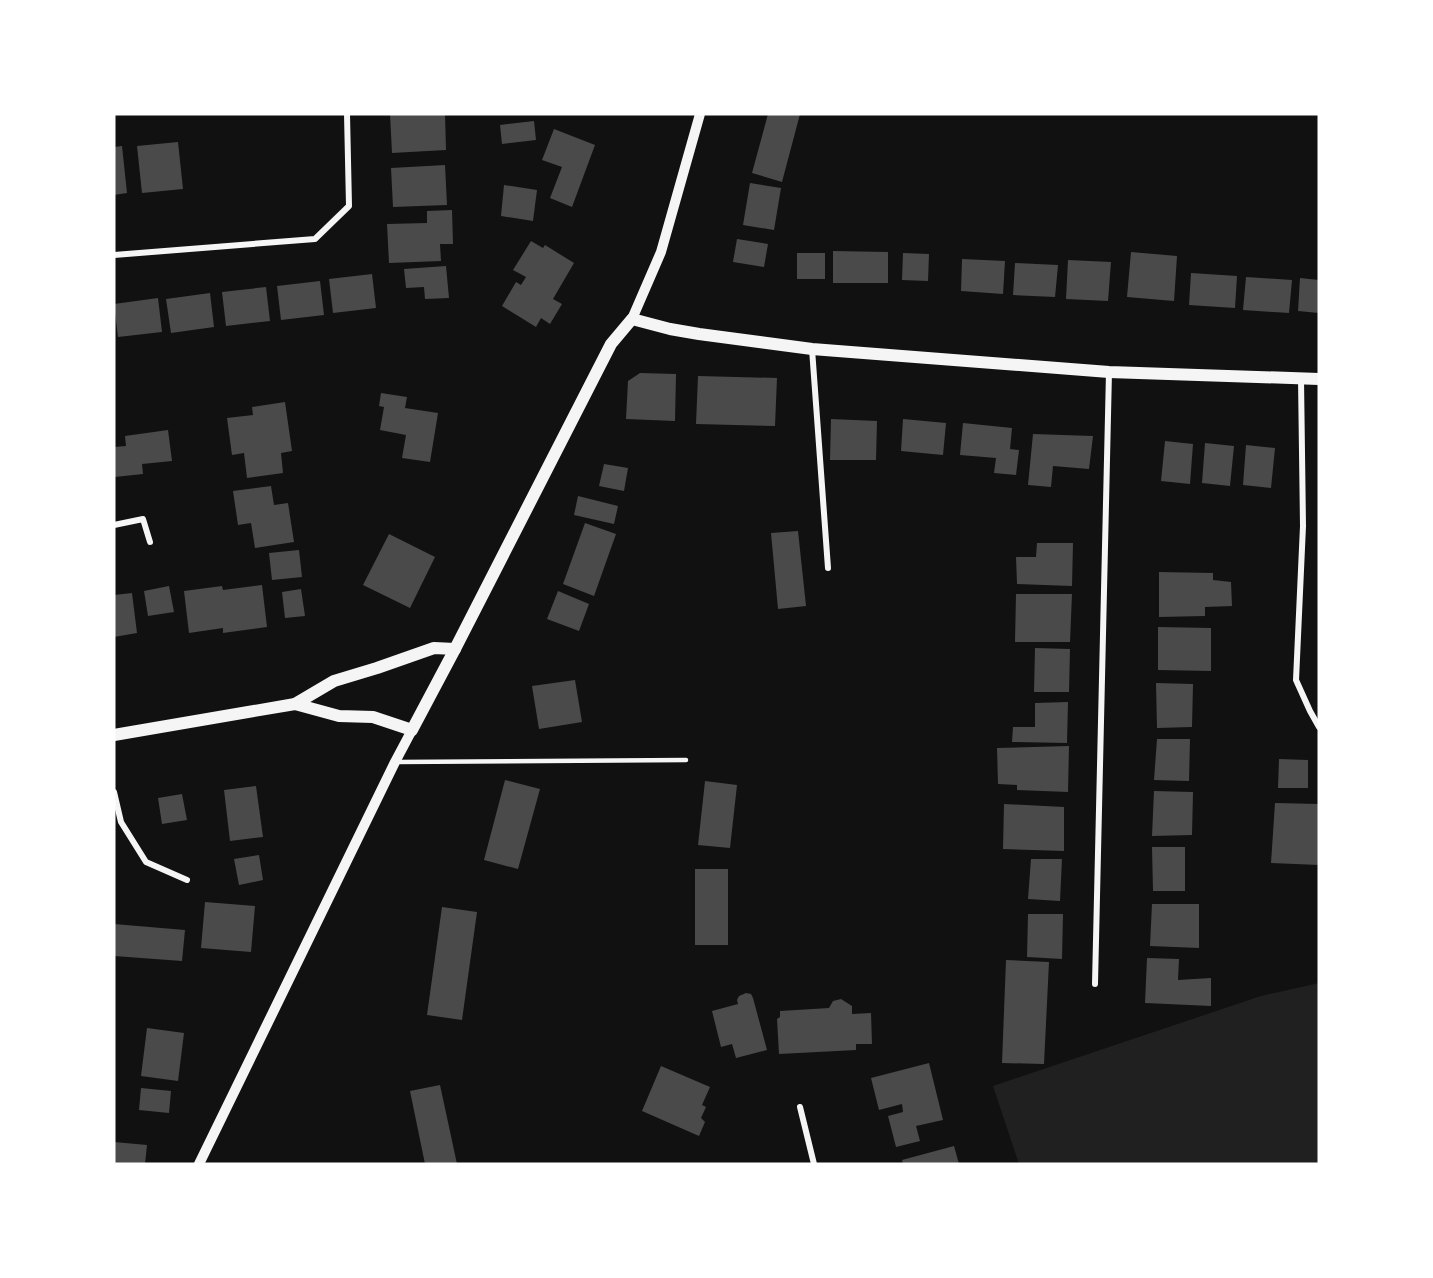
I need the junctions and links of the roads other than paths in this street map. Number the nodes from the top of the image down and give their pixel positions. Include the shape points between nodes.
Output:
1 (347, 114) edge
2 (700, 114) edge
3 (114, 255) edge
4 (632, 319) junction
5 (812, 349) junction
6 (1109, 372) junction
7 (1301, 379) junction
8 (1319, 380) edge
9 (114, 525) edge
10 (150, 542) dead end
11 (828, 568) dead end
12 (455, 649) junction
13 (295, 704) junction
14 (1319, 727) edge
15 (412, 730) junction
16 (114, 735) edge
17 (686, 760) dead end
18 (395, 762) junction
19 (114, 792) edge
20 (188, 880) dead end
21 (1095, 984) dead end
22 (800, 1107) dead end
23 (199, 1164) edge
24 (814, 1164) edge

1 - 3 street via 350,206 315,239
2 - 4 street via 661,252
4 - 5 main road via 699,334
4 - 12 main road via 611,344
5 - 6 main road
5 - 11 street
6 - 7 main road
6 - 21 street
7 - 8 main road
7 - 14 street via 1303,526 1296,680
9 - 10 street via 143,519
12 - 13 main road via 434,648 334,681
12 - 15 main road
13 - 15 main road via 339,716 373,717
13 - 16 main road
15 - 18 street
17 - 18 lane
18 - 23 street
19 - 20 street via 121,822 146,862
22 - 24 street

